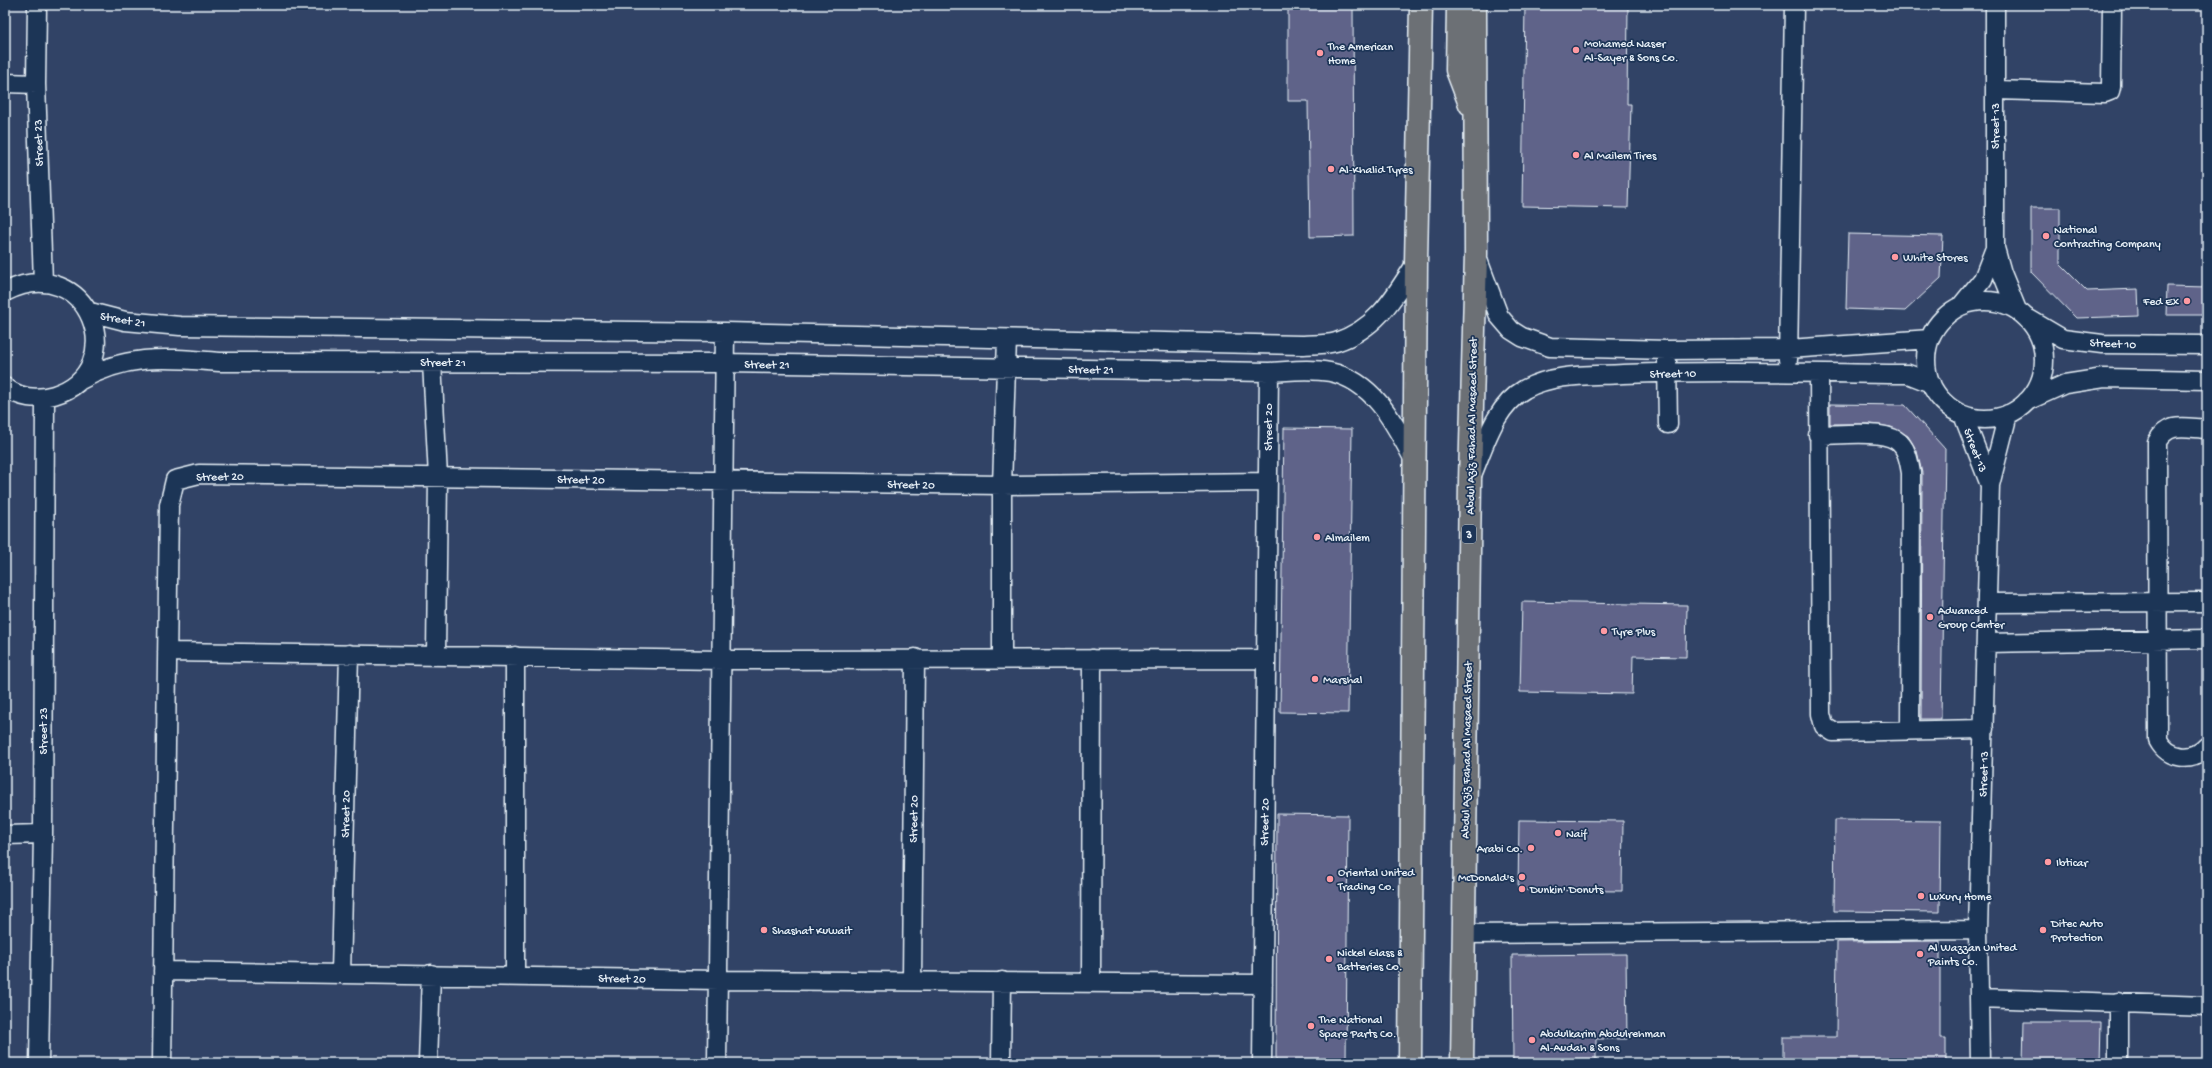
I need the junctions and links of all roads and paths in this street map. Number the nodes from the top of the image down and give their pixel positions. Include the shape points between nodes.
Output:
1 (37, 5) edge
2 (1421, 5) edge
3 (1458, 5) edge
4 (1475, 5) edge
5 (1794, 5) edge
6 (1995, 5) edge
7 (2112, 5) edge
8 (5, 83) edge
9 (36, 84) junction
10 (1996, 90) junction
11 (1474, 114) junction
12 (1995, 248) junction
13 (1476, 254) junction
14 (1416, 262) junction
15 (43, 282) junction
16 (5, 292) edge
17 (1961, 306) junction
18 (90, 312) junction
19 (2022, 314) junction
20 (725, 332) junction
21 (1930, 338) junction
22 (1007, 339) junction
23 (2207, 345) edge
24 (1789, 349) junction
25 (1666, 350) junction
26 (432, 362) junction
27 (725, 363) junction
28 (1005, 368) junction
29 (1269, 372) junction
30 (1667, 372) junction
31 (1788, 372) junction
32 (1819, 373) junction
33 (2207, 380) edge
34 (79, 381) junction
35 (1930, 384) junction
36 (5, 387) edge
37 (45, 398) junction
38 (2027, 401) junction
39 (2008, 414) junction
40 (1963, 415) junction
41 (1668, 424) dead end
42 (2207, 429) edge
43 (1818, 435) junction
44 (1415, 462) junction
45 (438, 477) junction
46 (725, 481) junction
47 (1470, 481) junction
48 (1268, 482) junction
49 (1002, 485) junction
50 (1990, 486) junction
51 (2207, 602) edge
52 (1987, 603) junction
53 (2158, 603) junction
54 (2207, 639) edge
55 (2157, 640) junction
56 (1986, 643) junction
57 (167, 652) junction
58 (349, 654) junction
59 (436, 655) junction
60 (515, 656) junction
61 (915, 658) junction
62 (1002, 658) junction
63 (1092, 659) junction
64 (1266, 659) junction
65 (722, 660) junction
66 (1984, 729) junction
67 (1910, 730) junction
68 (2207, 746) edge
69 (43, 834) junction
70 (5, 835) edge
71 (1978, 930) junction
72 (1463, 934) junction
73 (163, 971) junction
74 (342, 973) junction
75 (431, 974) junction
76 (515, 976) junction
77 (718, 980) junction
78 (912, 980) junction
79 (1002, 981) junction
80 (1091, 982) junction
81 (1263, 984) junction
82 (1979, 998) junction
83 (2118, 1002) junction
84 (2207, 1006) edge
85 (39, 1063) edge
86 (162, 1063) edge
87 (428, 1063) edge
88 (716, 1063) edge
89 (1001, 1063) edge
90 (1262, 1063) edge
91 (1410, 1063) edge
92 (1462, 1063) edge
93 (1980, 1063) edge
94 (2118, 1063) edge

1 - 9 street, Street 23
2 - 14 main road
3 - 11 main road via 1457,70
4 - 11 main road, Abdul Aziz Fahad Al Masaed Street / 3
5 - 24 street
6 - 10 street, Street 13
7 - 10 street via 2110,91 2105,93
8 - 9 street
9 - 15 street, Street 23
10 - 12 street, Street 13
11 - 13 main road, Abdul Aziz Fahad Al Masaed Street / 3
12 - 17 street, Street 13 via 1983,279
12 - 19 street, Street 13 via 2004,280
13 - 25 street, Street 10 via 1500,316 1511,330 1522,337 1550,347
13 - 47 main road, Abdul Aziz Fahad Al Masaed Street / 3
14 - 22 street, Street 21 via 1387,309 1356,333 1335,342 1302,345
14 - 44 main road
15 - 16 street via 24,283
15 - 18 street via 69,290
17 - 19 street via 1984,301 1995,302
17 - 21 street via 1942,319
18 - 20 street, Street 21 via 125,321 180,326
18 - 34 street via 96,332 96,345 91,364
19 - 23 street, Street 10 via 2063,339 2102,344
19 - 38 street via 2039,336 2044,359 2039,382
20 - 22 street, Street 21
20 - 27 street
21 - 24 street, Street 10
21 - 35 street via 1926,361
22 - 28 street
24 - 25 street, Street 10
24 - 31 street
25 - 30 street
26 - 27 street, Street 21
26 - 34 street, Street 21 via 220,362 175,359 128,361 98,370
26 - 45 street
27 - 28 street, Street 21
27 - 46 street
28 - 29 street, Street 21
28 - 49 street
29 - 44 street, Street 21 via 1311,370 1347,377 1385,408
29 - 48 street, Street 20
30 - 31 street, Street 10
30 - 41 street
30 - 47 street, Street 10 via 1558,378 1525,389 1511,400 1494,423
31 - 32 street, Street 10
32 - 35 street, Street 10 via 1908,374
32 - 43 street
33 - 38 street via 2104,378 2065,384
34 - 37 street via 64,392
35 - 40 street via 1944,402
36 - 37 street via 24,397
37 - 69 street, Street 23
38 - 39 street
39 - 40 street via 1985,419
39 - 50 street, Street 13
40 - 50 street, Street 13
42 - 53 street via 2171,427 2161,433 2157,442
43 - 67 street via 1882,435 1896,440 1908,455 1911,473
43 - 67 street via 1821,714 1824,726 1833,732
44 - 91 main road
45 - 46 street, Street 20
45 - 57 street, Street 20 via 199,474 175,480 169,505
45 - 59 street
46 - 49 street, Street 20
46 - 65 street
47 - 72 main road, Abdul Aziz Fahad Al Masaed Street / 3
48 - 49 street, Street 20
48 - 64 street, Street 20
49 - 62 street
50 - 52 street, Street 13
51 - 53 street
52 - 53 street
52 - 56 street, Street 13
53 - 55 street
54 - 55 street
55 - 56 street
55 - 68 street via 2158,740 2166,751 2181,757 2192,756
56 - 66 street, Street 13
57 - 58 street
57 - 73 street, Street 20
58 - 59 street
58 - 74 street, Street 20
59 - 60 street
60 - 65 street
60 - 76 street
61 - 62 street
61 - 65 street
61 - 78 street, Street 20
62 - 63 street
63 - 64 street
63 - 80 street
64 - 81 street, Street 20
65 - 77 street
66 - 67 street
66 - 71 street, Street 13
69 - 70 street
69 - 85 street, Street 23
71 - 72 street
71 - 82 street, Street 13
72 - 92 main road, Abdul Aziz Fahad Al Masaed Street / 3
73 - 74 street, Street 20
73 - 86 street, Street 20
74 - 75 street, Street 20
75 - 76 street, Street 20
75 - 87 street
76 - 77 street, Street 20
77 - 78 street, Street 20
77 - 88 street
78 - 79 street, Street 20
79 - 80 street, Street 20
79 - 89 street
80 - 81 street, Street 20
81 - 90 street, Street 20
82 - 83 street
82 - 93 street, Street 13
83 - 84 street
83 - 94 street

